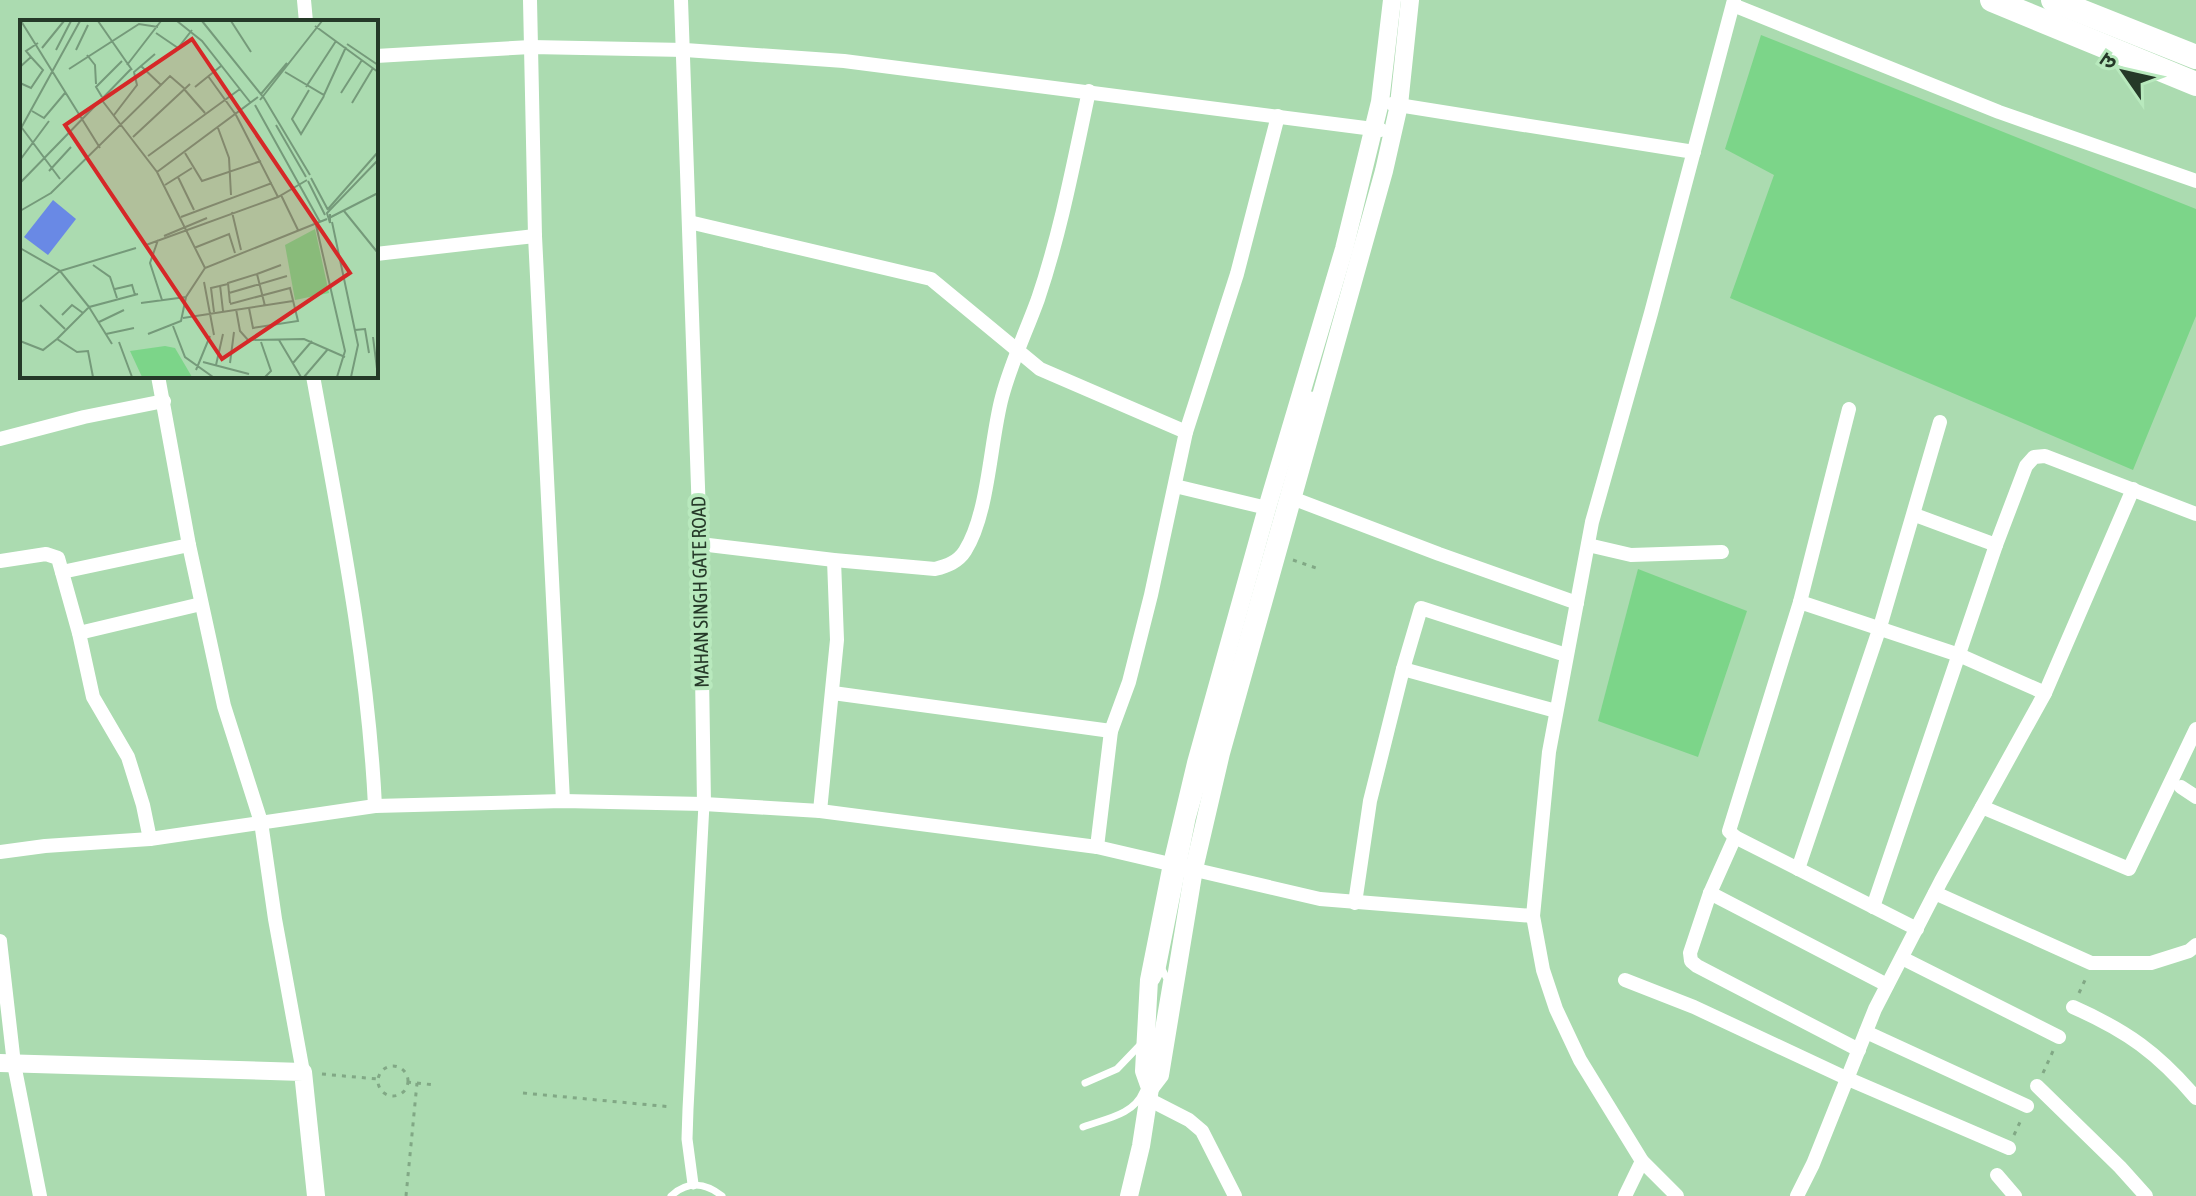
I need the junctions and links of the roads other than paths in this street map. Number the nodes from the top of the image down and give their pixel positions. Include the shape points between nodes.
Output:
1 (304, 0) edge
2 (530, 0) edge
3 (681, 0) edge
4 (1392, 0) edge
5 (1400, 0) edge
6 (1410, 0) edge
7 (1992, 0) edge
8 (2053, 0) edge
9 (1733, 2) edge
10 (306, 20) edge
11 (531, 47) junction
12 (685, 50) junction
13 (378, 56) edge
14 (2196, 57) edge
15 (2196, 84) edge
16 (1089, 91) junction
17 (1380, 102) junction
18 (1399, 105) junction
19 (1278, 116) junction
20 (1373, 129) junction
21 (1393, 132) junction
22 (1694, 152) junction
23 (2196, 181) edge
24 (689, 222) junction
25 (535, 236) junction
26 (378, 254) edge
27 (1017, 351) junction
28 (158, 378) edge
29 (313, 378) edge
30 (164, 401) junction
31 (1849, 409) dead end
32 (1940, 422) dead end
33 (1186, 432) junction
34 (0, 439) edge
35 (1175, 486) junction
36 (2133, 489) junction
37 (1292, 498) junction
38 (1267, 508) junction
39 (2196, 514) edge
40 (1915, 515) junction
41 (700, 544) junction
42 (189, 545) junction
43 (1588, 545) junction
44 (1996, 545) junction
45 (1722, 552) dead end
46 (834, 560) junction
47 (0, 561) edge
48 (62, 572) junction
49 (1800, 602) junction
50 (1577, 603) junction
51 (201, 604) junction
52 (1880, 627) junction
53 (79, 633) junction
54 (1566, 655) junction
55 (1959, 655) junction
56 (1403, 669) junction
57 (833, 693) junction
58 (2045, 693) junction
59 (1556, 711) junction
60 (2196, 729) edge
61 (1111, 731) junction
62 (2181, 787) dead end
63 (2196, 797) edge
64 (563, 801) junction
65 (704, 804) junction
66 (375, 806) junction
67 (1982, 807) junction
68 (820, 811) junction
69 (261, 822) junction
70 (1735, 837) junction
71 (150, 839) junction
72 (1097, 847) junction
73 (0, 852) edge
74 (1172, 864) junction
75 (1194, 869) junction
76 (1798, 869) junction
77 (1710, 893) junction
78 (1935, 893) junction
79 (1355, 903) junction
80 (1873, 907) junction
81 (1533, 916) junction
82 (1917, 929) junction
83 (0, 941) edge
84 (2196, 945) edge
85 (1902, 958) junction
86 (1162, 969) junction
87 (1625, 980) dead end
88 (1887, 985) junction
89 (2073, 1007) dead end
90 (1866, 1032) junction
91 (2059, 1037) dead end
92 (1859, 1050) junction
93 (7, 1063) edge
94 (303, 1072) junction
95 (1846, 1078) junction
96 (1085, 1083) dead end
97 (2037, 1086) dead end
98 (1149, 1093) junction
99 (2196, 1098) edge
100 (2027, 1106) dead end
101 (1083, 1127) dead end
102 (2009, 1148) dead end
103 (1642, 1161) junction
104 (1997, 1175) dead end
105 (693, 1184) junction
106 (40, 1196) edge
107 (316, 1196) edge
108 (671, 1196) edge
109 (722, 1196) edge
110 (1119, 1196) edge
111 (1130, 1196) edge
112 (1235, 1196) edge
113 (1625, 1196) edge
114 (1677, 1196) edge
115 (1797, 1196) edge
116 (2015, 1196) edge
117 (2146, 1196) edge

1 - 10 street
2 - 11 street
3 - 12 street, MAHAN SINGH GATE ROAD
4 - 17 street
5 - 86 lane via 1384,137 1195,806
6 - 18 street
7 - 15 main road
8 - 14 main road
9 - 22 street
9 - 23 street via 1999,112
11 - 12 street
11 - 13 street
11 - 25 street
12 - 16 street via 844,61
12 - 24 street, MAHAN SINGH GATE ROAD
16 - 19 street
16 - 27 street via 1062,219
17 - 18 street
17 - 20 street
18 - 21 street
18 - 22 street
19 - 20 street
19 - 33 street via 1237,274
20 - 21 street
20 - 38 street via 1344,249
21 - 37 street
22 - 43 street
24 - 27 street via 931,279
24 - 41 street, MAHAN SINGH GATE ROAD
25 - 26 street
25 - 64 street
27 - 33 street via 1040,369
27 - 46 street via 1002,397 974,533 964,554 935,569
28 - 30 street
29 - 66 street via 351,584
30 - 34 street
30 - 42 street
31 - 49 street
32 - 40 street
33 - 35 street
35 - 38 street
35 - 61 street via 1133,668
36 - 39 street
36 - 44 street via 2045,456 2034,457
36 - 58 street
37 - 50 street
37 - 75 street
38 - 74 street
40 - 44 street
40 - 52 street
41 - 46 street
41 - 65 street, MAHAN SINGH GATE ROAD
42 - 48 street
42 - 51 street
43 - 45 street via 1649,556
43 - 50 street
44 - 55 street
46 - 57 street
47 - 48 street via 50,554 58,558
48 - 53 street
49 - 52 street
49 - 70 street via 1730,826
50 - 54 street
51 - 53 street
51 - 69 street via 224,706
52 - 55 street
52 - 76 street
53 - 71 street via 93,697 128,757
54 - 56 street via 1421,608
54 - 59 street
55 - 58 street
55 - 80 street
56 - 59 street
56 - 79 street via 1370,801
57 - 61 street
57 - 68 street
58 - 67 street
59 - 81 street
60 - 67 street via 2129,869
61 - 72 street
62 - 63 street
64 - 65 street
64 - 66 street
65 - 68 street
65 - 105 street, MAHAN SINGH GATE ROAD via 687,1139
66 - 69 street
67 - 78 street
68 - 72 street
69 - 71 street
69 - 94 street
70 - 76 street
70 - 77 street
71 - 73 street
72 - 74 street
74 - 75 street
74 - 98 street via 1149,980 1144,1071
75 - 79 street
75 - 98 street via 1160,1075
76 - 80 street
77 - 88 street
77 - 92 street via 1691,961
78 - 82 street
78 - 84 street via 2091,963 2151,963
79 - 81 street
80 - 82 street
81 - 103 street via 1556,1009 1580,1060
82 - 85 street
83 - 93 street
85 - 88 street
85 - 91 street
86 - 96 lane via 1140,1046 1117,1069
86 - 101 lane via 1167,979 1141,1098 1125,1112
87 - 95 street
88 - 90 street
89 - 99 street via 2155,1053
90 - 92 street
90 - 100 street
92 - 95 street
93 - 94 street
93 - 106 street
94 - 107 street
95 - 102 street
95 - 115 street
97 - 117 street
98 - 111 street
98 - 112 street via 1202,1131
103 - 113 street
103 - 114 street
104 - 116 street
105 - 108 lane
105 - 109 lane
110 - 111 street

